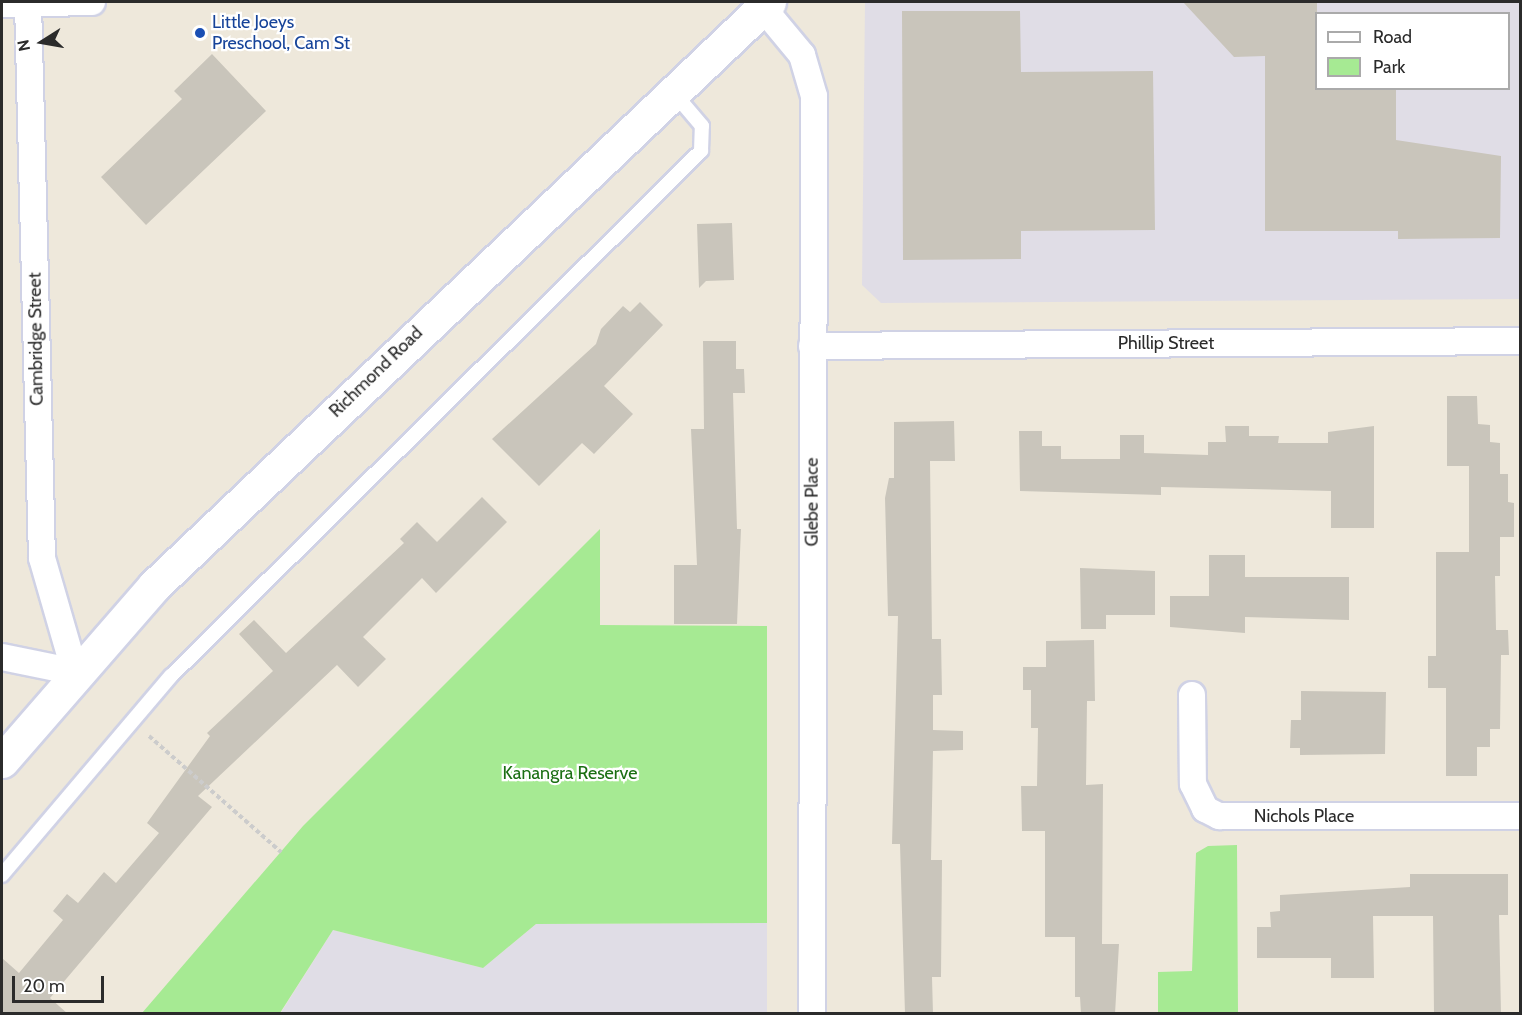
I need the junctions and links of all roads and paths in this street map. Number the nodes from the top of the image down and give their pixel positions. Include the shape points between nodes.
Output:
1 (28, 2) edge
2 (92, 2) edge
3 (763, 3) edge
4 (2, 4) edge
5 (671, 89) junction
6 (1521, 341) edge
7 (812, 346) junction
8 (2, 657) edge
9 (75, 672) junction
10 (1192, 695) dead end
11 (132, 722) junction
12 (2, 761) edge
13 (1521, 816) edge
14 (281, 852) dead end
15 (7, 857) edge
16 (2, 875) edge
17 (812, 1014) edge

1 - 2 street
1 - 4 street
1 - 9 street, Cambridge Street via 42,558
3 - 5 street, Richmond Road
3 - 7 street, Glebe Place via 802,55 814,96
5 - 9 street, Richmond Road via 154,586
5 - 11 lane via 702,126 701,151 171,676
6 - 7 street, Phillip Street
7 - 17 street, Glebe Place
8 - 9 street via 37,660
9 - 12 street, Richmond Road
10 - 13 street, Nichols Place via 1193,784 1205,809 1219,816
11 - 14 path
11 - 15 lane
15 - 16 lane

